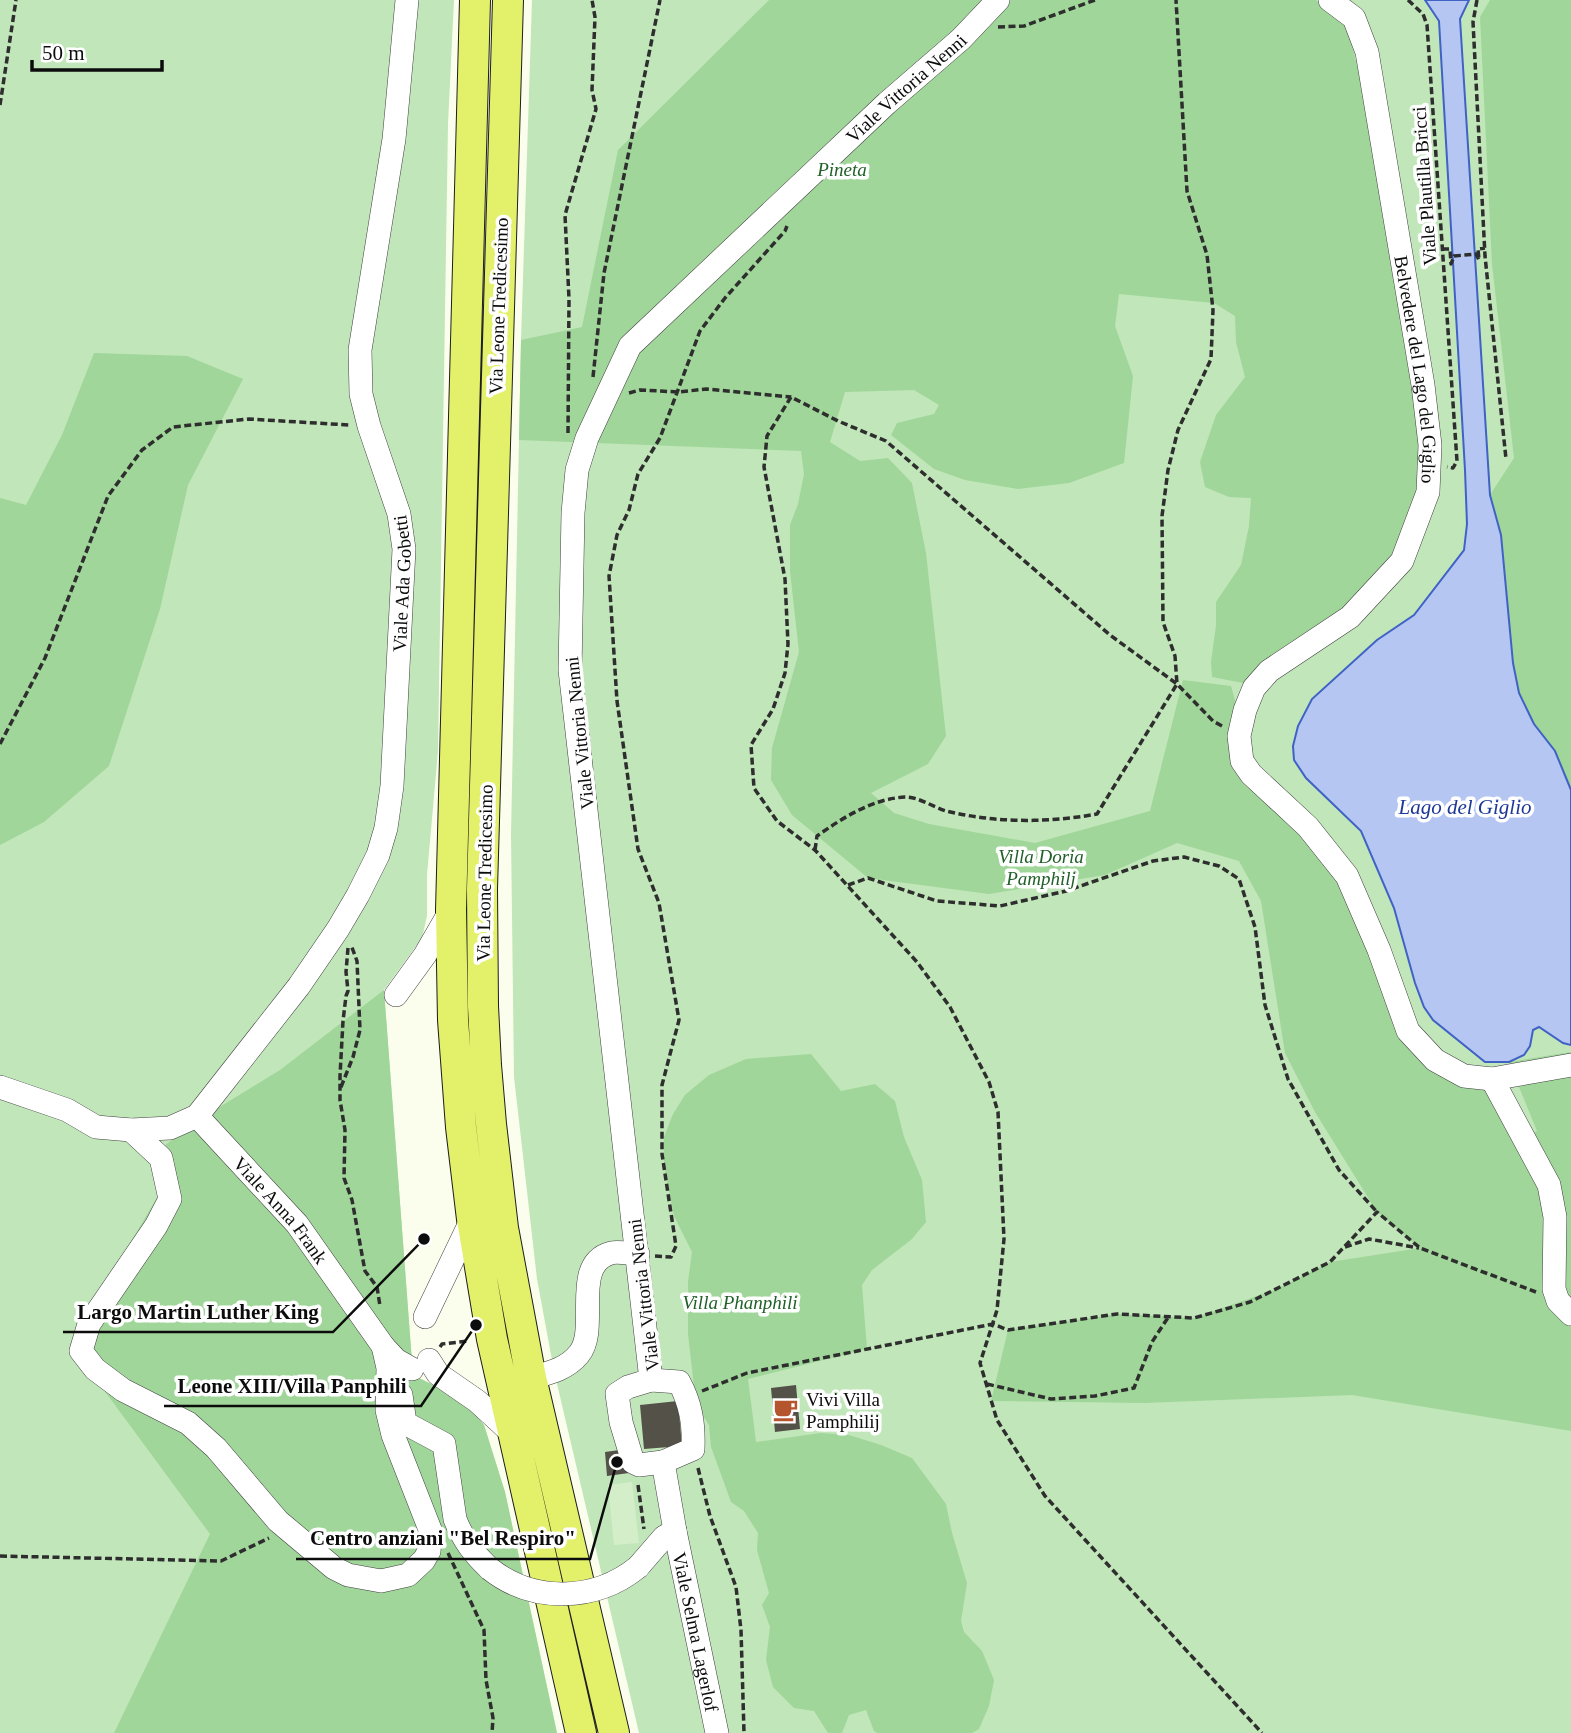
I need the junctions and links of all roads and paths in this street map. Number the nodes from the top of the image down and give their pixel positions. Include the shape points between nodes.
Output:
1 (16, 0) edge
2 (407, 0) edge
3 (475, 0) edge
4 (508, 0) edge
5 (592, 0) edge
6 (660, 0) edge
7 (998, 0) edge
8 (1094, 0) edge
9 (1176, 0) edge
10 (1330, 0) edge
11 (1408, 0) edge
12 (1477, 0) edge
13 (971, 28) junction
14 (0, 105) edge
15 (794, 190) junction
16 (1485, 248) junction
17 (1442, 249) junction
18 (599, 392) junction
19 (679, 392) junction
20 (791, 397) junction
21 (369, 426) junction
22 (570, 442) dead end
23 (1430, 456) junction
24 (1506, 459) dead end
25 (1177, 684) junction
26 (1239, 736) junction
27 (0, 744) edge
28 (815, 850) junction
29 (848, 885) junction
30 (451, 910) junction
31 (396, 995) dead end
32 (1571, 1065) edge
33 (1492, 1079) junction
34 (0, 1087) edge
35 (340, 1090) junction
36 (197, 1116) junction
37 (131, 1130) junction
38 (1377, 1212) junction
39 (472, 1219) junction
40 (1343, 1248) junction
41 (1420, 1248) junction
42 (638, 1254) junction
43 (1564, 1307) edge
44 (425, 1317) dead end
45 (1169, 1317) junction
46 (993, 1324) junction
47 (492, 1339) junction
48 (405, 1359) junction
49 (531, 1378) junction
50 (651, 1380) junction
51 (986, 1384) junction
52 (688, 1397) junction
53 (514, 1435) junction
54 (693, 1449) junction
55 (633, 1462) junction
56 (663, 1462) junction
57 (288, 1529) junction
58 (675, 1531) junction
59 (447, 1552) dead end
60 (0, 1556) edge
61 (638, 1567) junction
62 (492, 1733) edge
63 (581, 1733) edge
64 (614, 1733) edge
65 (717, 1733) edge
66 (744, 1733) edge
67 (1262, 1733) edge

1 - 14 path
2 - 21 street, Viale Ada Gobetti via 394,139 360,350 361,394
3 - 30 main road, Via Leone Tredicesimo
4 - 49 main road, Via Leone Tredicesimo via 482,944 495,1163
5 - 22 path via 596,109 565,215
6 - 18 path via 604,273
7 - 13 street, Viale Vittoria Nenni
8 - 13 path via 1024,26
9 - 25 path via 1186,191 1207,255 1213,310 1211,359 1178,430 1162,516 1163,622 1175,656
10 - 23 street, Belvedere del Lago del Giglio via 1354,18 1367,52 1423,386
11 - 17 path, Viale Plautilla Bricci via 1427,25
12 - 16 path via 1472,22
13 - 15 street, Viale Vittoria Nenni
15 - 18 street, Viale Vittoria Nenni via 631,346
15 - 19 path via 795,202 785,231 700,331
16 - 17 path via 1478,249 1478,261 1476,254 1454,256 1451,264 1450,249
16 - 24 path
17 - 23 path, Viale Plautilla Bricci via 1457,461 1448,468 1444,454
18 - 19 path
18 - 42 street, Viale Vittoria Nenni via 577,470 570,670
19 - 20 path via 706,389
19 - 42 path via 660,438 638,474 609,576 617,701 638,849 659,903 679,1020 662,1085 662,1154 676,1246 671,1257
20 - 25 path via 886,441 1110,635
20 - 28 path via 767,436 764,467 785,579 785,673 773,709 751,745 754,788 777,821
21 - 27 path via 249,419 173,427 142,450 108,496 45,659
21 - 36 street, Viale Ada Gobetti via 399,514 404,549 392,786 382,843 338,929
23 - 26 street, Belvedere del Lago del Giglio via 1428,492 1402,561 1350,617 1269,671 1254,688
25 - 26 path via 1213,721
25 - 28 path via 1097,814 1035,822 945,810 908,797 863,807 817,836
26 - 33 street, Belvedere del Lago del Giglio via 1241,761 1251,774 1308,827 1347,876 1380,950 1408,1031 1435,1060 1464,1076
28 - 29 path
29 - 38 path via 868,878 937,901 1000,906 1066,891 1153,861 1184,857 1220,866 1239,879 1255,927 1265,1005 1288,1079 1339,1170
29 - 46 path via 917,962 950,1007 989,1082 998,1112 1004,1239
30 - 31 street
30 - 39 main road, Via Leone Tredicesimo via 456,1059
32 - 33 street
33 - 43 street via 1549,1185 1555,1217 1552,1272
34 - 37 street via 67,1110 96,1127
35 - 35 path via 360,1030 356,961 349,940
35 - 48 path via 344,1178 365,1271 377,1287
36 - 37 street via 170,1128
36 - 48 street, Viale Anna Frank via 297,1224
37 - 57 street via 161,1158 170,1199 89,1324 81,1350 95,1369 123,1390 188,1423
38 - 40 path
38 - 41 path
39 - 44 street
39 - 47 main road, Via Leone Tredicesimo
40 - 41 path via 1369,1239
40 - 45 path via 1330,1262 1250,1303 1194,1318
41 - 43 path
42 - 49 street via 612,1252 599,1260 587,1286 588,1332 583,1348 568,1364
42 - 50 street, Viale Vittoria Nenni
45 - 46 path via 1117,1314 1008,1330
45 - 51 path via 1152,1342 1133,1388 1051,1399
46 - 51 path via 980,1363
46 - 52 path via 747,1373
47 - 48 path via 442,1344
47 - 53 main road, Via Leone Tredicesimo
48 - 53 street, Viale Anna Frank via 435,1371
48 - 57 street via 388,1368 387,1410 431,1532 424,1560 408,1575 393,1580 348,1575
48 - 61 street, bridge via 405,1423 444,1444 459,1531 490,1569 522,1588 559,1594 602,1588
49 - 64 main road, Via Leone Tredicesimo
50 - 52 street, Viale Vittoria Nenni via 679,1382
50 - 55 street via 617,1394
51 - 67 path via 997,1420 1045,1496
52 - 54 street via 694,1422
53 - 63 main road, Via Leone Tredicesimo
54 - 56 street
54 - 66 path via 710,1516 736,1587
55 - 56 street
55 - 61 path via 644,1525
56 - 58 street
57 - 60 path via 221,1561
58 - 61 street
58 - 65 street, Viale Selma Lagerlof
59 - 62 path via 484,1630

